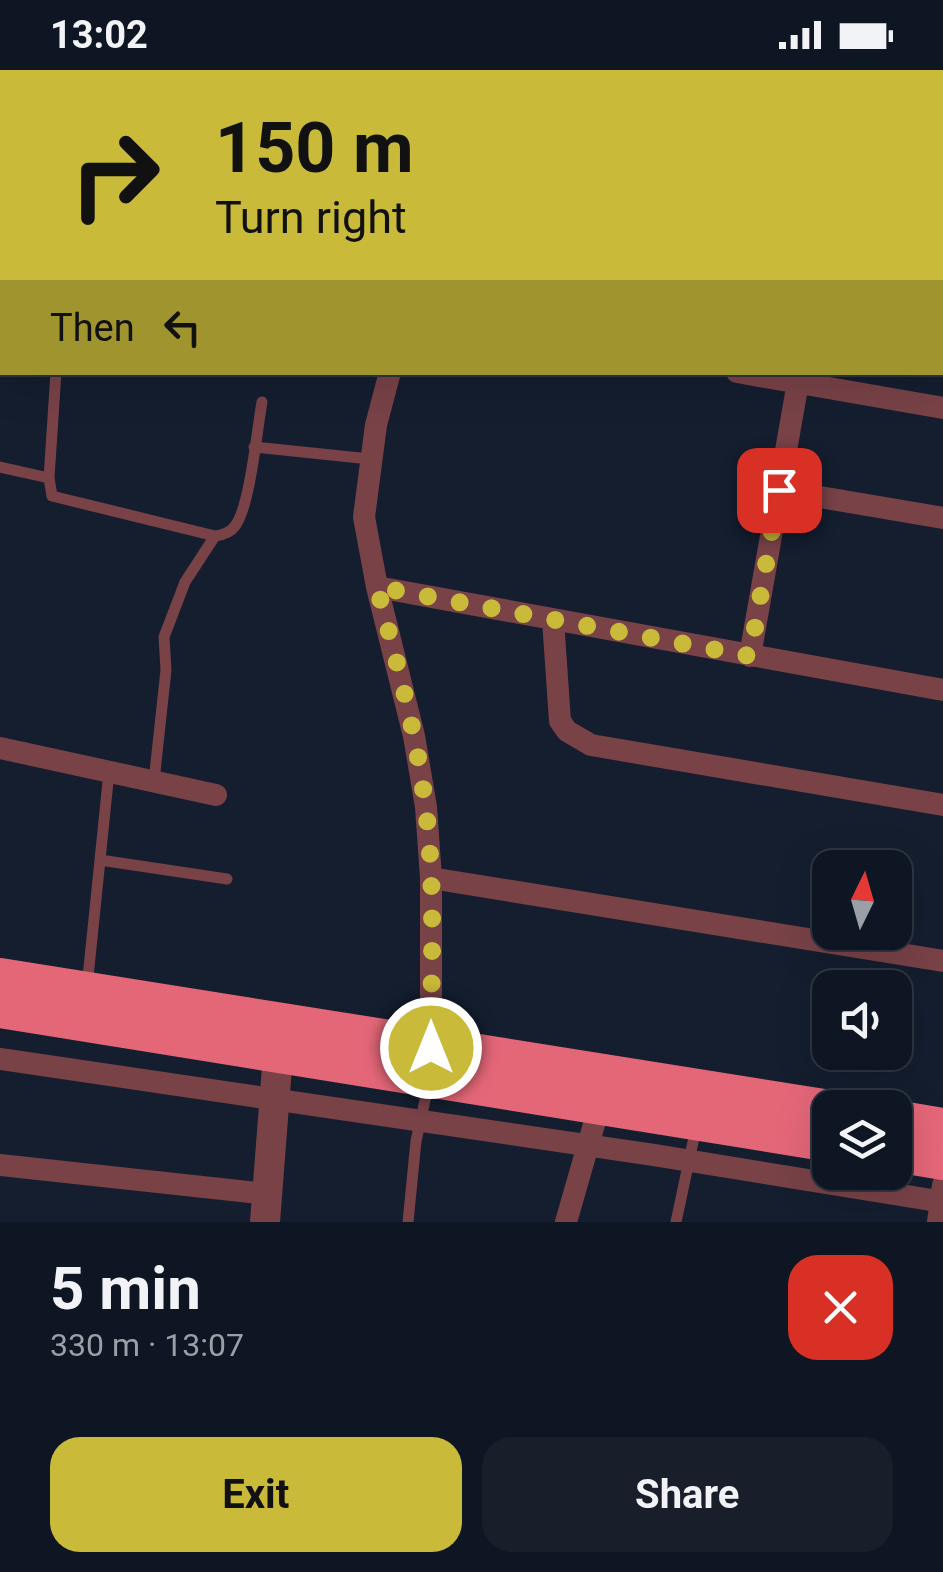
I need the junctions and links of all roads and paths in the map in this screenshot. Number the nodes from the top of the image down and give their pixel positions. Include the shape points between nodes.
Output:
1 (56, 375) edge
2 (389, 375) edge
3 (755, 375) edge
4 (798, 382) junction
5 (262, 402) dead end
6 (943, 408) edge
7 (254, 447) junction
8 (370, 459) junction
9 (0, 467) edge
10 (49, 478) junction
11 (779, 490) junction
12 (943, 518) edge
13 (215, 536) junction
14 (377, 587) junction
15 (553, 620) junction
16 (750, 656) junction
17 (943, 690) edge
18 (0, 748) edge
19 (109, 772) junction
20 (154, 781) junction
21 (216, 795) dead end
22 (943, 805) edge
23 (100, 860) junction
24 (431, 878) junction
25 (228, 879) dead end
26 (943, 962) edge
27 (0, 978) edge
28 (87, 992) junction
29 (0, 1008) edge
30 (150, 1018) junction
31 (278, 1054) junction
32 (0, 1059) edge
33 (430, 1063) junction
34 (274, 1100) junction
35 (600, 1107) junction
36 (812, 1108) edge
37 (421, 1121) junction
38 (698, 1121) junction
39 (912, 1123) edge
40 (943, 1128) edge
41 (812, 1139) edge
42 (588, 1146) junction
43 (912, 1155) edge
44 (943, 1160) edge
45 (689, 1161) junction
46 (0, 1166) edge
47 (941, 1203) edge
48 (266, 1208) edge
49 (408, 1222) edge
50 (566, 1222) edge
51 (676, 1222) edge

1 - 10 lane
2 - 8 street
3 - 4 street
4 - 6 street
4 - 11 street
5 - 7 lane
7 - 8 lane
7 - 13 lane via 236,525
8 - 14 street via 364,517
9 - 10 lane
10 - 13 lane via 56,499
11 - 12 street
11 - 16 street
13 - 20 lane via 185,582 164,637
14 - 15 street
14 - 24 street via 414,736
15 - 16 street
15 - 22 street via 560,720 578,740
16 - 17 street
18 - 19 street
19 - 20 street
19 - 23 lane
20 - 21 street
23 - 25 lane
23 - 28 lane
24 - 26 street
24 - 33 street
27 - 28 highway
28 - 30 highway
29 - 30 highway
30 - 31 highway
30 - 33 highway
31 - 33 highway
31 - 34 street
32 - 34 street
33 - 35 highway
33 - 36 highway
33 - 37 lane
34 - 37 street
34 - 48 street
35 - 38 highway
35 - 42 street
37 - 42 street
37 - 49 lane
38 - 41 highway
38 - 45 lane
39 - 40 highway
42 - 45 street
42 - 50 street
43 - 44 highway
45 - 47 street
45 - 51 lane
46 - 48 street

